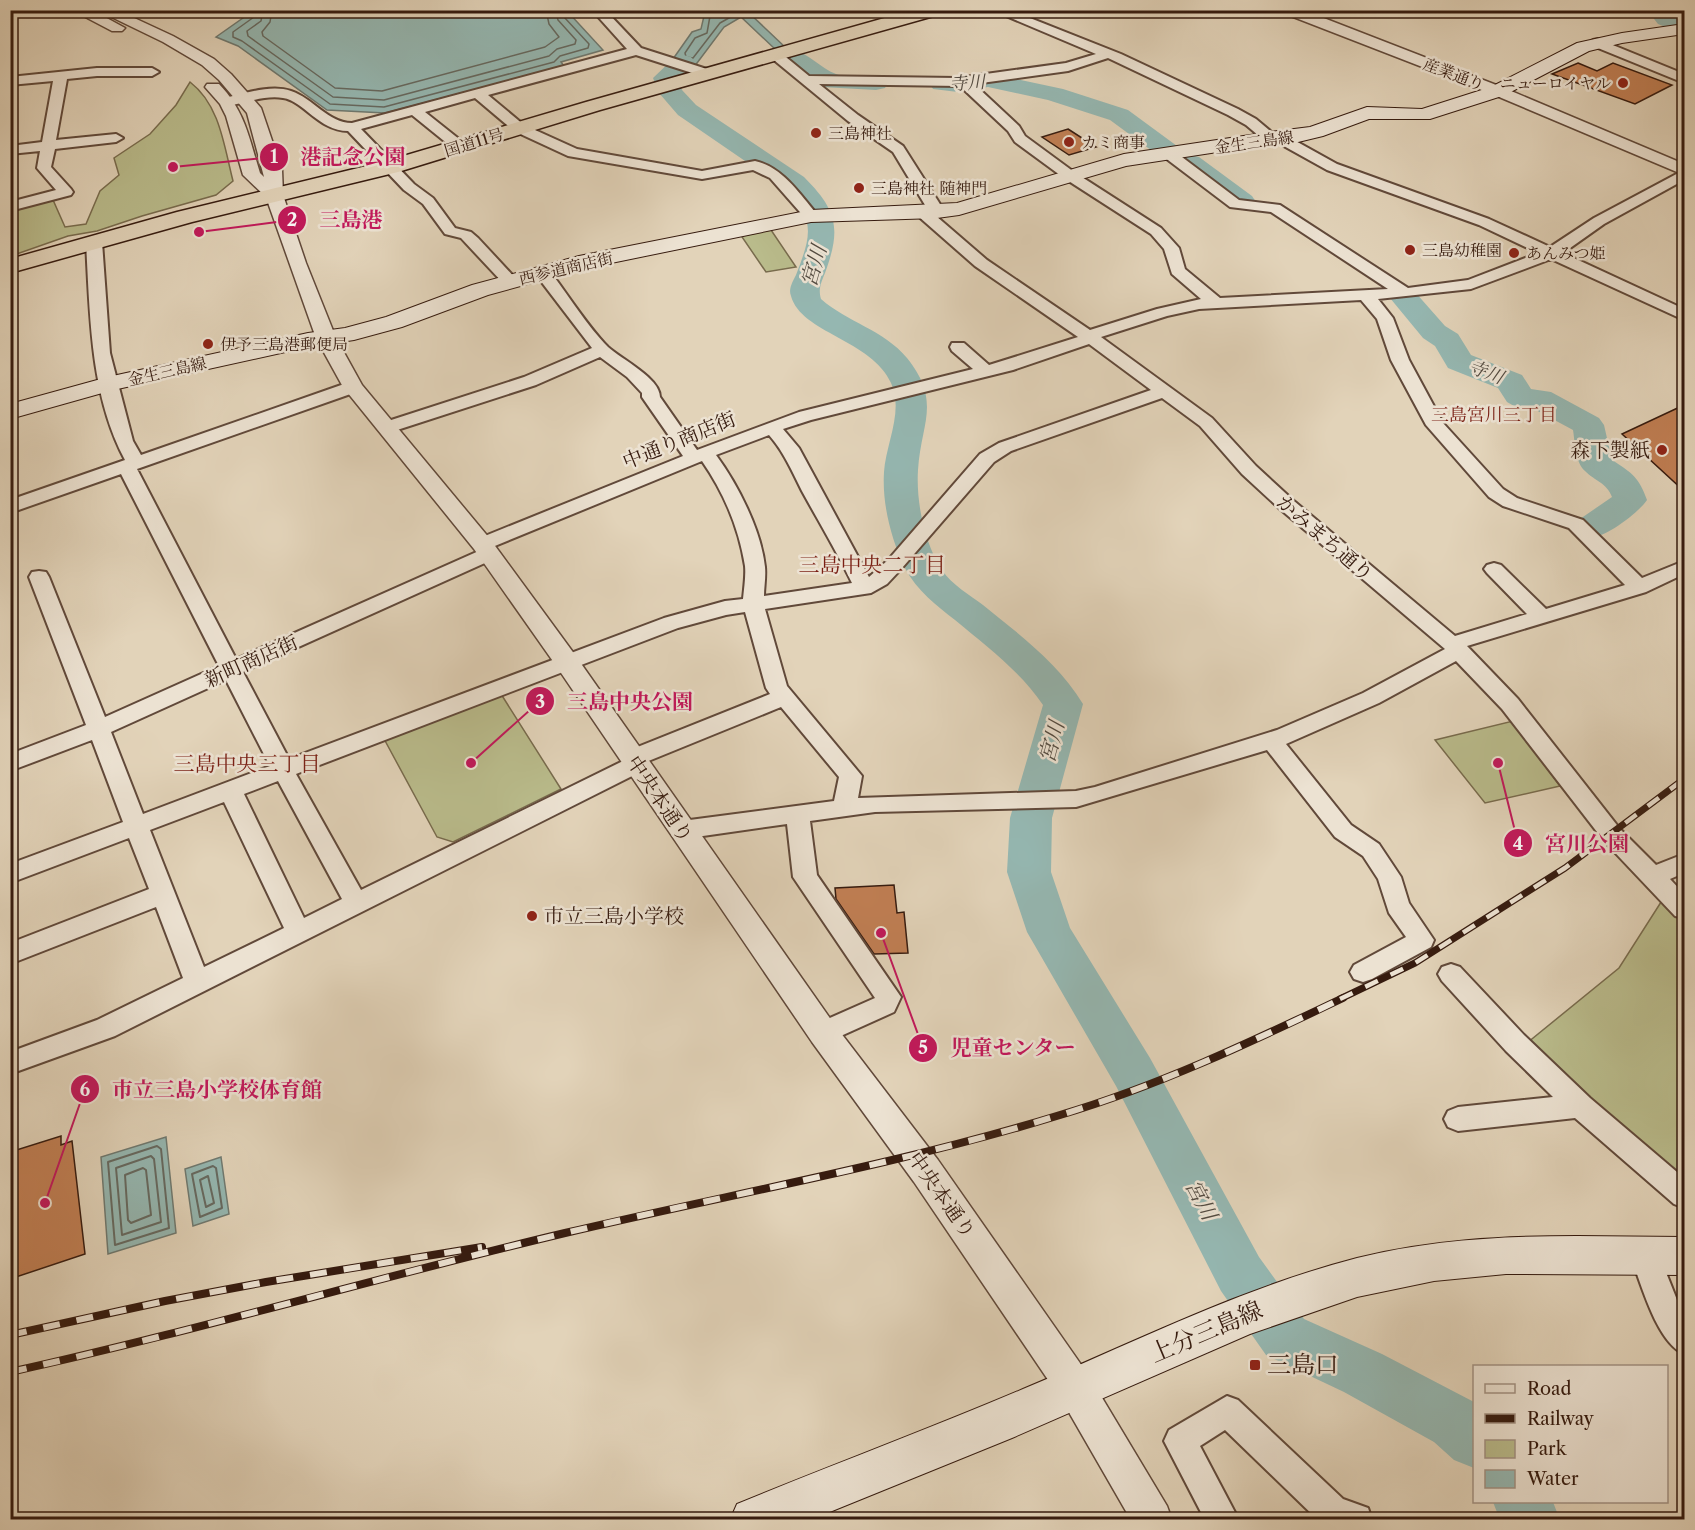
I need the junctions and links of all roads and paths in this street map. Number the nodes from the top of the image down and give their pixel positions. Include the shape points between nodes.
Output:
1 (79, 10) edge
2 (104, 10) edge
3 (598, 10) edge
4 (935, 10) edge
5 (998, 10) edge
6 (1288, 10) edge
7 (1681, 30) edge
8 (1598, 43) junction
9 (636, 51) junction
10 (1108, 54) junction
11 (776, 56) junction
12 (152, 72) dead end
13 (697, 75) junction
14 (61, 76) junction
15 (1684, 79) edge
16 (806, 80) junction
17 (10, 81) edge
18 (966, 84) junction
19 (1498, 91) junction
20 (477, 93) junction
21 (245, 98) junction
22 (227, 102) junction
23 (414, 110) junction
24 (352, 127) junction
25 (519, 128) junction
26 (116, 138) dead end
27 (1270, 138) junction
28 (48, 146) junction
29 (459, 146) junction
30 (10, 150) edge
31 (1169, 154) junction
32 (390, 167) junction
33 (1684, 172) edge
34 (1069, 175) junction
35 (274, 195) junction
36 (10, 207) edge
37 (930, 213) junction
38 (820, 215) junction
39 (94, 242) junction
40 (1552, 253) junction
41 (10, 266) edge
42 (543, 273) junction
43 (510, 281) junction
44 (1405, 293) junction
45 (1365, 296) junction
46 (1216, 303) junction
47 (1684, 315) edge
48 (1089, 337) junction
49 (326, 338) junction
50 (958, 347) dead end
51 (603, 350) junction
52 (986, 371) junction
53 (108, 384) junction
54 (353, 387) junction
55 (1163, 392) junction
56 (10, 412) edge
57 (388, 427) junction
58 (772, 427) junction
59 (700, 457) junction
60 (131, 464) junction
61 (10, 507) edge
62 (485, 549) junction
63 (1684, 567) edge
64 (1494, 568) dead end
65 (39, 577) dead end
66 (1639, 587) junction
67 (864, 588) junction
68 (753, 604) junction
69 (1541, 616) junction
70 (1455, 647) junction
71 (566, 661) junction
72 (233, 669) junction
73 (785, 697) junction
74 (97, 729) junction
75 (1272, 741) junction
76 (634, 761) junction
77 (10, 763) edge
78 (284, 772) junction
79 (231, 792) junction
80 (844, 808) junction
81 (798, 815) junction
82 (138, 826) junction
83 (682, 830) junction
84 (1684, 863) edge
85 (10, 874) edge
86 (1651, 877) junction
87 (163, 894) junction
88 (356, 902) junction
89 (1684, 909) edge
90 (298, 931) junction
91 (10, 954) edge
92 (1363, 972) dead end
93 (1450, 974) dead end
94 (197, 981) junction
95 (823, 1033) junction
96 (10, 1063) edge
97 (1580, 1106) junction
98 (1458, 1119) dead end
99 (1684, 1195) edge
100 (1645, 1255) junction
101 (1684, 1256) edge
102 (1684, 1339) edge
103 (1076, 1389) junction
104 (753, 1520) edge
105 (1154, 1520) edge
106 (1222, 1520) edge
107 (1356, 1520) edge

1 - 22 street via 193,68
2 - 21 street via 190,51
3 - 9 street
4 - 11 highway, 国道11号
5 - 10 street
6 - 19 street, 産業通り
7 - 8 main road, 金生三島線
8 - 15 street
8 - 19 main road, 金生三島線 via 1572,52
9 - 13 street
9 - 20 street
10 - 18 street via 1068,67
10 - 27 street via 1233,112
11 - 13 highway, 国道11号
11 - 16 street, かみまち通り
12 - 14 street
13 - 25 highway, 国道11号
14 - 17 street
14 - 28 street
16 - 18 street
16 - 37 street, かみまち通り via 898,149
18 - 34 street via 1020,139
19 - 27 main road, 金生三島線 via 1423,115 1367,113 1316,132
19 - 33 street, 産業通り
20 - 23 street
20 - 25 street
21 - 22 street
21 - 24 street via 288,94 338,127
21 - 35 street via 266,142
22 - 35 street via 252,175
23 - 24 street
23 - 29 street
24 - 32 street
25 - 29 highway, 国道11号
25 - 38 street via 573,153 702,175 755,165 775,175
26 - 28 street
27 - 31 main road, 金生三島線
27 - 40 street via 1287,142 1332,167 1484,222
28 - 30 street
28 - 36 street via 44,168 66,192
29 - 32 highway, 国道11号
31 - 34 main road, 金生三島線 via 1124,160
31 - 44 street via 1235,204 1275,208
32 - 35 highway, 国道11号
32 - 43 street via 428,201 450,231 474,241
33 - 40 street, 中通り商店街
34 - 37 main road, 金生三島線 via 981,204
34 - 46 street via 1156,231 1171,248 1178,271
35 - 39 highway, 国道11号
35 - 49 street, 中央本通り
37 - 38 main road, 金生三島線
37 - 48 street, かみまち通り via 981,263
38 - 42 main road, 西参道商店街
39 - 41 highway, 国道11号
39 - 53 street via 100,353
40 - 44 street, 中通り商店街 via 1471,284
40 - 47 street
42 - 43 main road, 西参道商店街
42 - 51 street
43 - 49 main road, 西参道商店街 via 394,322
44 - 45 street, 中通り商店街
45 - 46 street, 中通り商店街
45 - 66 street via 1385,318 1400,360 1435,425 1496,493 1510,502 1576,524
46 - 48 street, 中通り商店街 via 1163,312
48 - 52 street, 中通り商店街
48 - 55 street, かみまち通り
49 - 53 main road, 金生三島線
49 - 54 street, 中央本通り
50 - 52 street
51 - 57 street via 530,381
51 - 59 street via 651,392 651,398
52 - 58 street, 中通り商店街
53 - 56 main road, 金生三島線
53 - 60 street
54 - 57 street, 中央本通り
54 - 60 street
55 - 67 street via 1005,447 987,458 895,564
55 - 70 street, かみまち通り via 1206,422 1287,505
57 - 62 street, 中央本通り
58 - 59 street, 中通り商店街
58 - 67 street via 790,448
59 - 62 street, 中通り商店街 via 544,517
59 - 68 street via 728,485 745,528 754,567
60 - 61 street
60 - 72 street
62 - 71 street, 中央本通り
62 - 72 street, 新町商店街
63 - 66 street
64 - 69 street
65 - 74 street
66 - 69 street
67 - 68 street
68 - 71 street via 671,623
68 - 73 street via 777,688
69 - 70 street
70 - 75 street via 1371,698
70 - 86 street, かみまち通り via 1510,704 1612,835
71 - 76 street, 中央本通り
71 - 78 street
72 - 74 street, 新町商店街
72 - 78 street
73 - 76 street
73 - 80 street via 851,776
74 - 77 street, 新町商店街
74 - 82 street
75 - 80 street via 1095,795
75 - 92 street via 1343,831 1371,850 1389,877 1398,906 1422,940
76 - 83 street, 中央本通り
76 - 88 street
78 - 79 street
78 - 88 street
79 - 82 street
79 - 90 street
80 - 81 street
81 - 83 street
81 - 95 street via 805,877 888,997 885,1005
82 - 85 street
82 - 87 street
83 - 95 street, 中央本通り
84 - 86 street
86 - 89 street, かみまち通り
87 - 91 street
87 - 94 street
88 - 90 street
90 - 94 street
93 - 97 street
94 - 96 street via 106,1028
95 - 103 street, 中央本通り via 926,1171
97 - 98 street
97 - 99 street
100 - 101 main road, 上分三島線
100 - 102 street via 1665,1308
100 - 103 main road, 上分三島線 via 1472,1257 1399,1268 1250,1312
103 - 104 main road, 上分三島線
103 - 105 street, 中央本通り
106 - 107 street via 1180,1441 1227,1411 1332,1510

